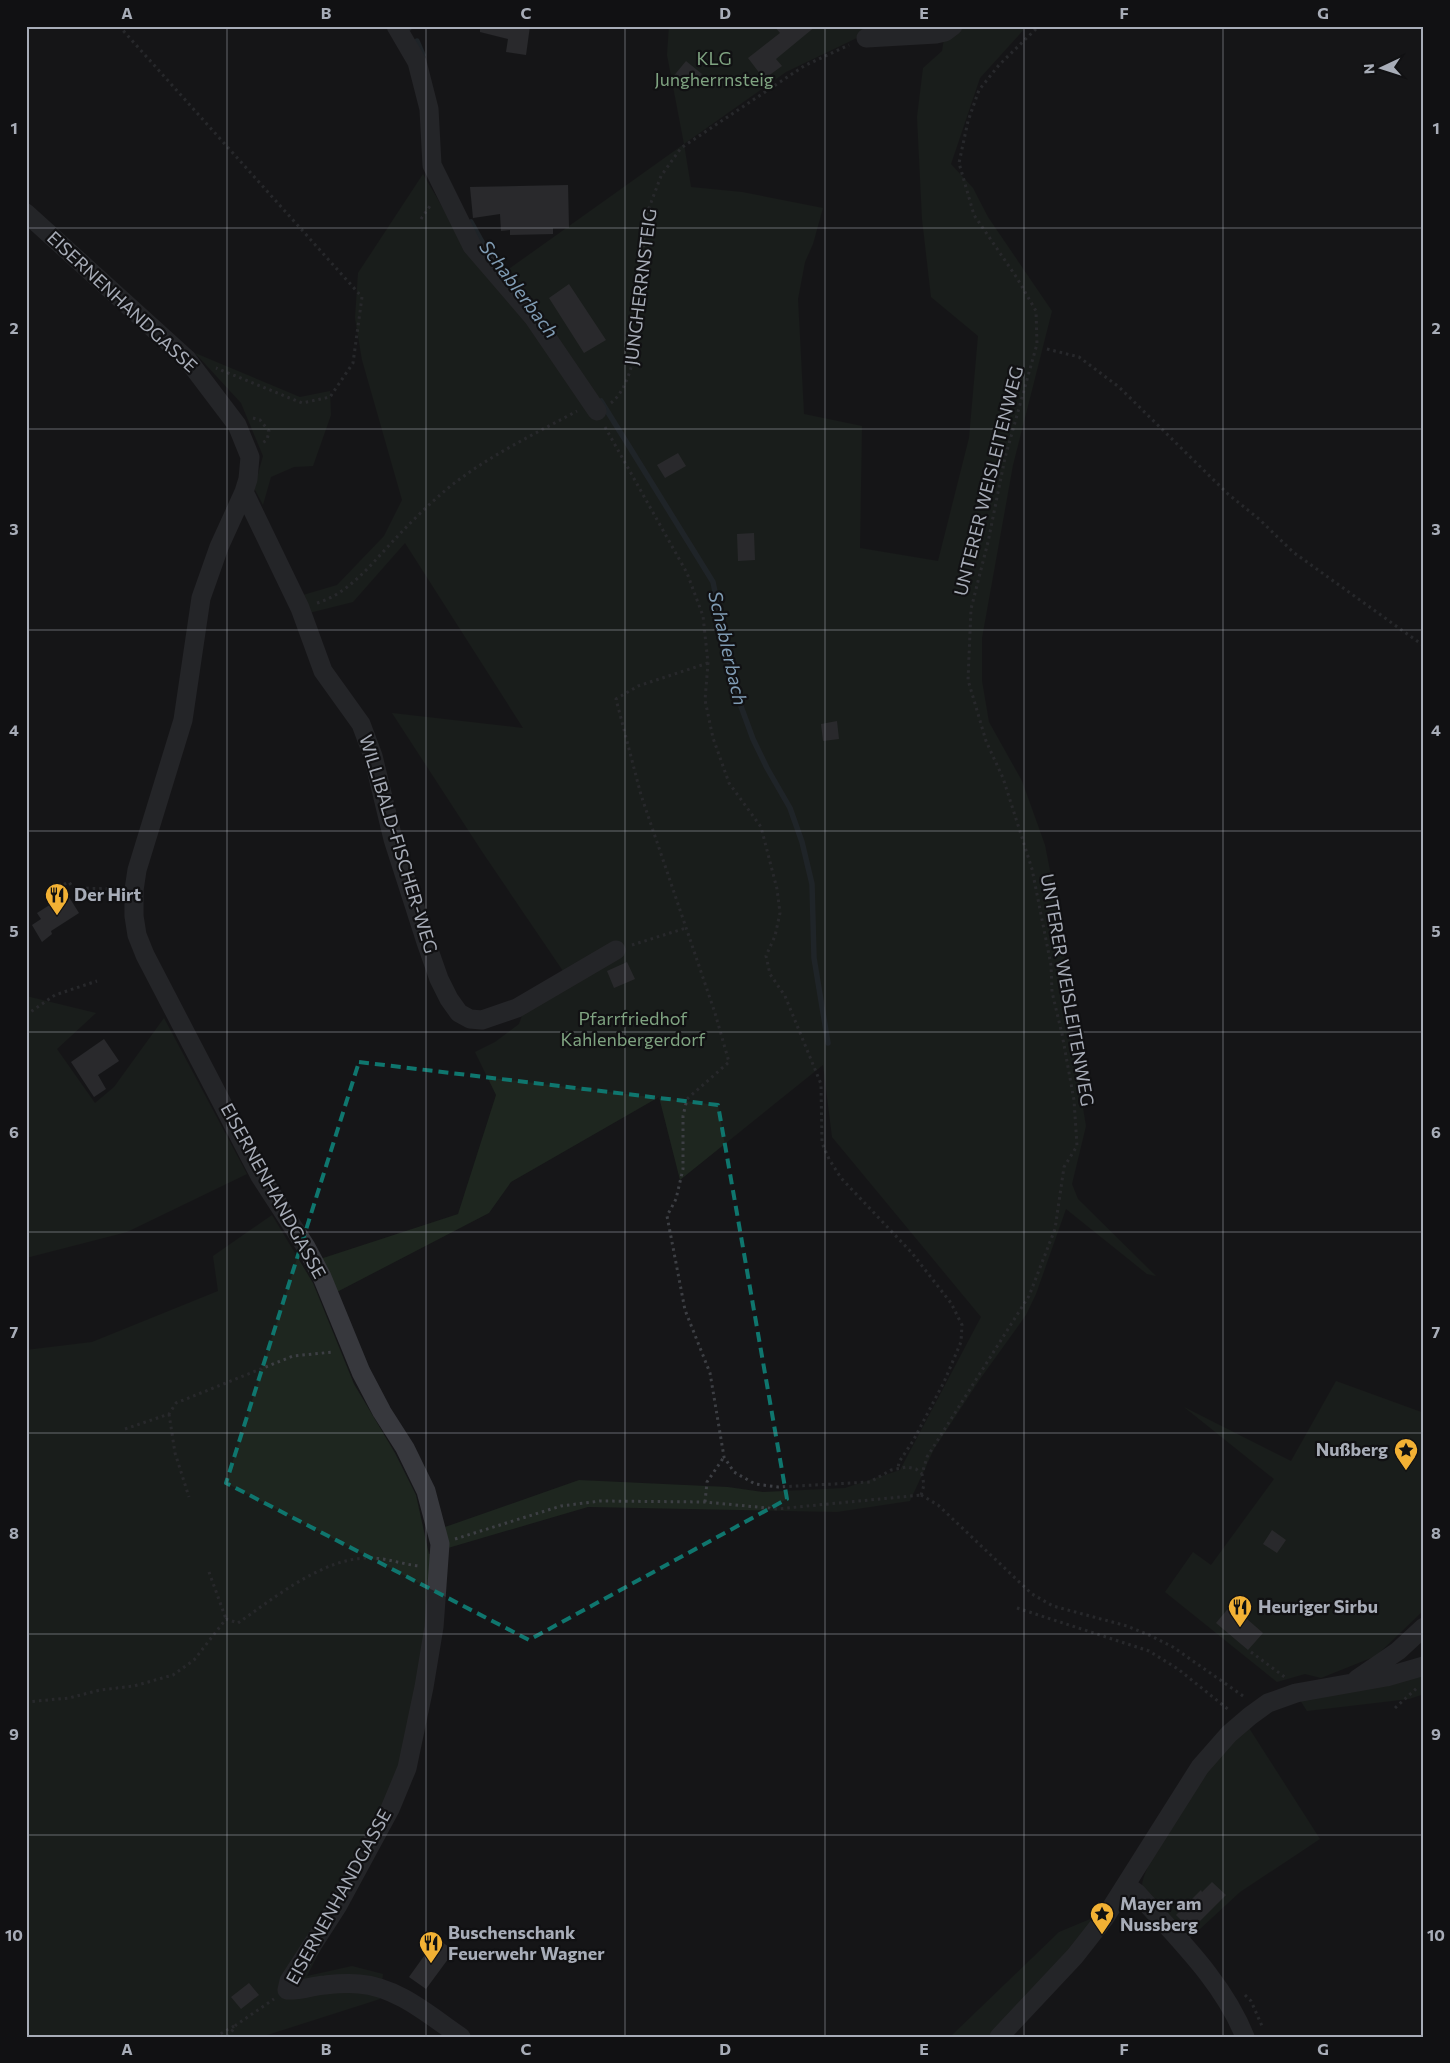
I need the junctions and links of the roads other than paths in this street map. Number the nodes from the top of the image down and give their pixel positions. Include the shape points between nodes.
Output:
1 (396, 26) edge
2 (953, 26) edge
3 (866, 38) road end
4 (26, 213) edge
5 (597, 411) dead end
6 (244, 492) junction
7 (616, 950) road end
8 (1424, 1627) edge
9 (1424, 1666) edge
10 (1352, 1683) junction
11 (1127, 1886) junction
12 (461, 2037) edge
13 (999, 2037) edge
14 (1245, 2037) edge

1 - 5 street via 417,62 428,109 432,165 472,246 533,317
2 - 3 street via 936,34
4 - 6 street, EISERNENHANDGASSE via 201,375 237,425 248,449 249,468
6 - 7 street, WILLIBALD-FISCHER-WEG via 300,608 323,670 361,724 367,738 393,839 426,942 439,979 460,1013 470,1019 482,1020 517,1008
6 - 12 street, EISERNENHANDGASSE via 201,598 183,720 137,870 134,916 137,936 145,955 260,1176 322,1277 369,1389 426,1491 440,1544 434,1627 407,1768 390,1809 338,1905 289,1981 287,1990 360,1984 389,1991 411,2002
8 - 10 street via 1398,1651
9 - 10 street
10 - 11 street via 1296,1693 1258,1709 1241,1723 1200,1767
11 - 13 street via 1075,1956
11 - 14 street via 1137,1892 1207,1973 1231,2008

